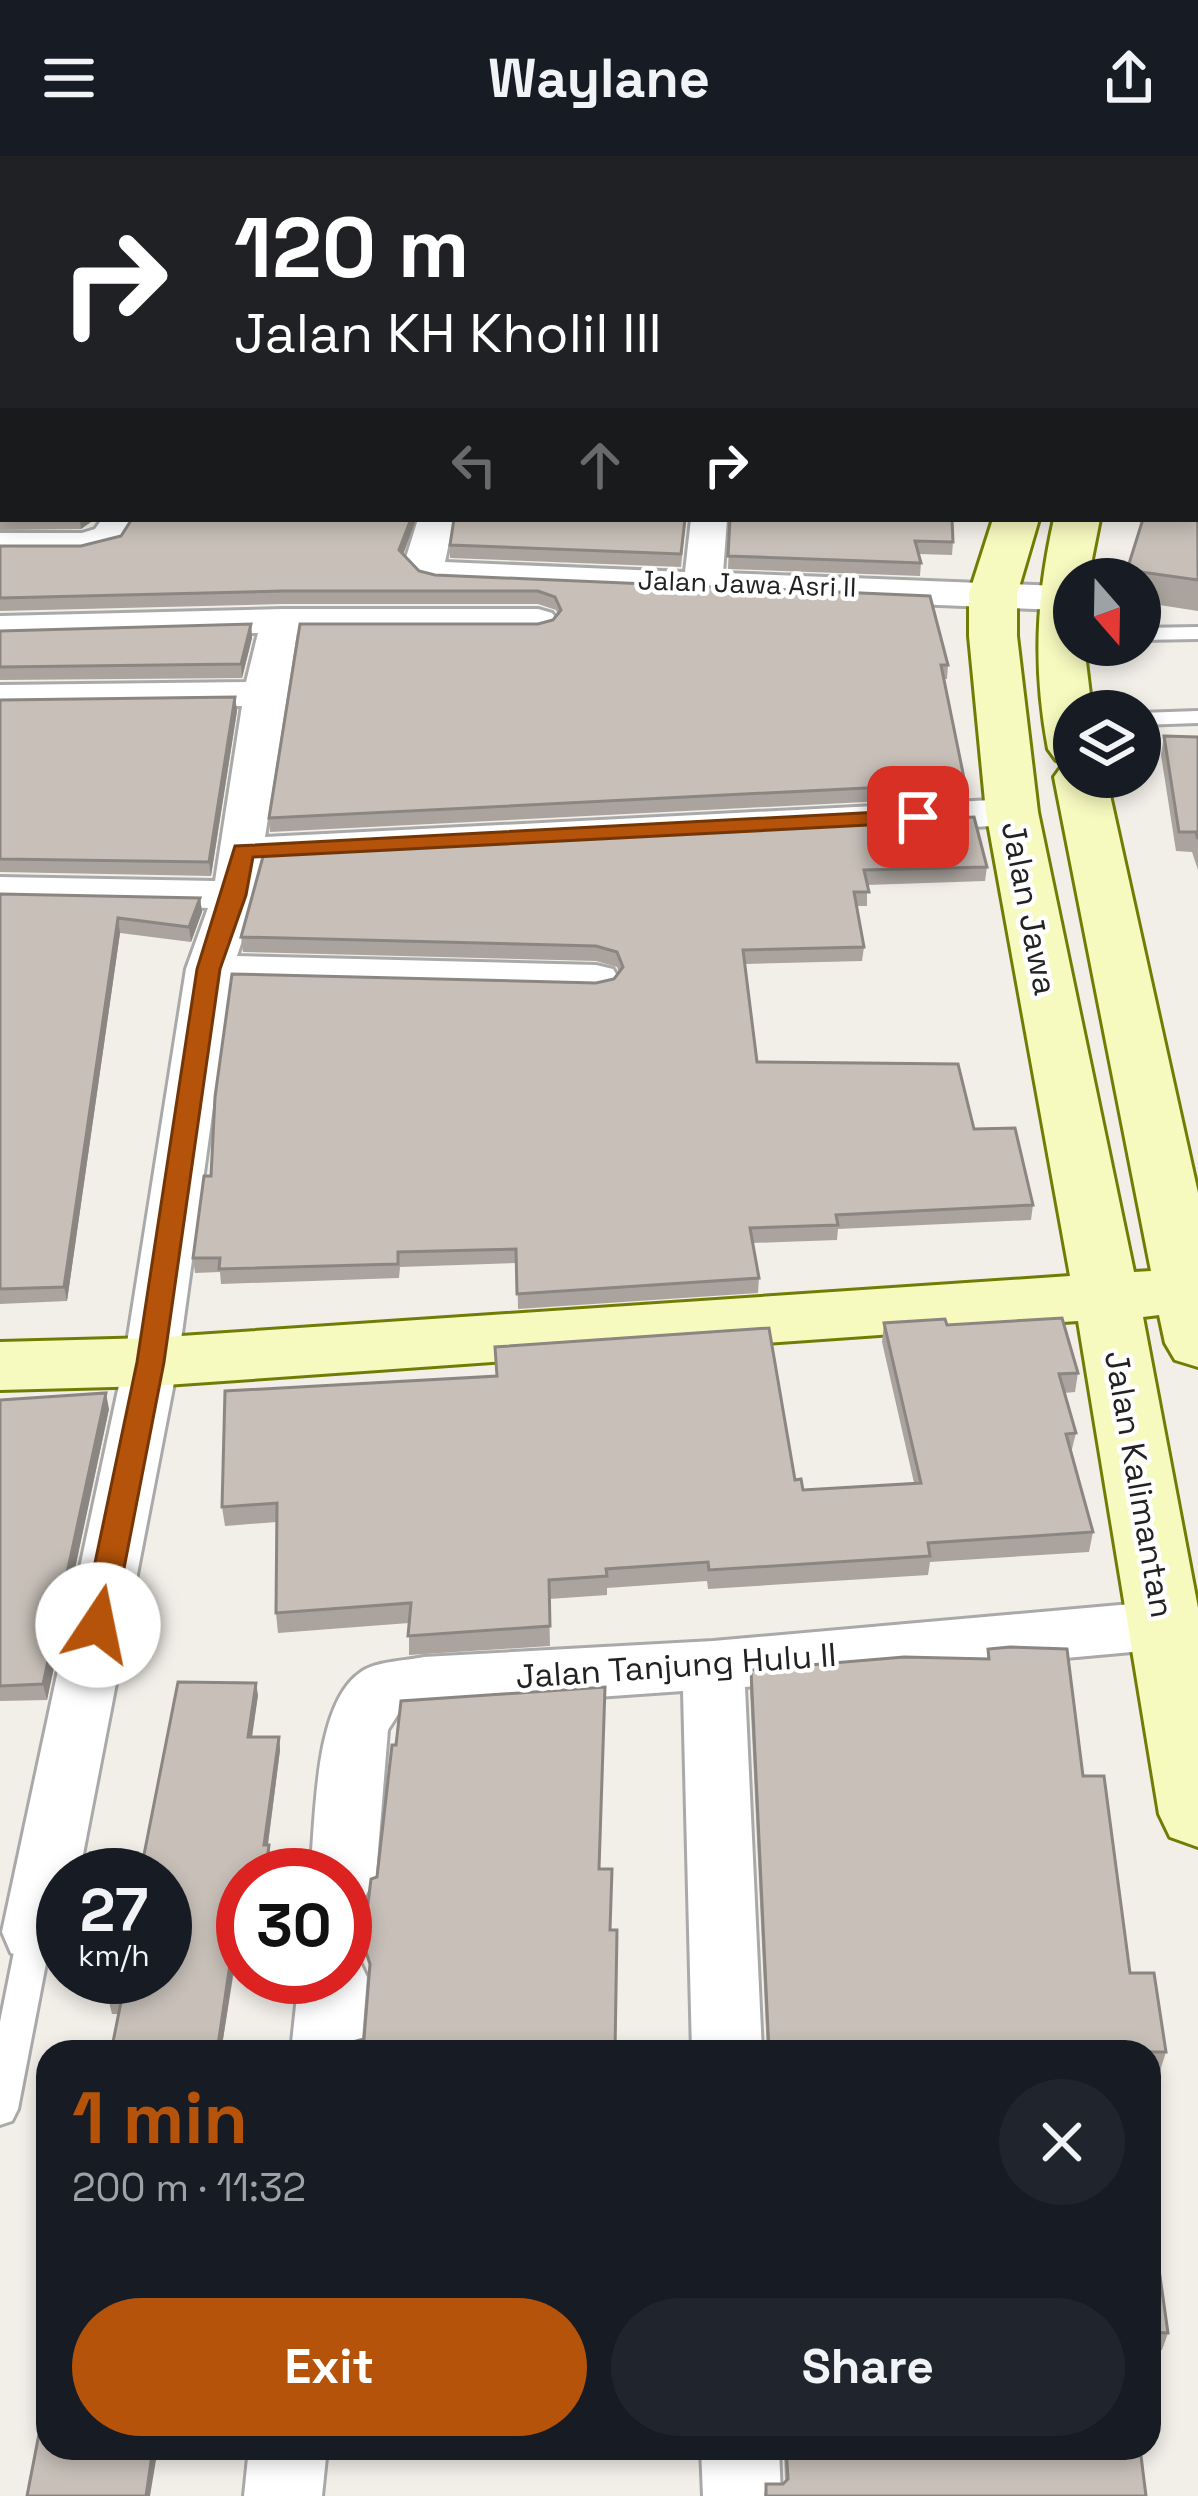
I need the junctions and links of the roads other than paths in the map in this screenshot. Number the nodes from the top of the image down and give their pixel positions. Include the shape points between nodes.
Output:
1 (118, 522) edge
2 (435, 522) edge
3 (709, 522) edge
4 (1015, 522) edge
5 (1077, 522) edge
6 (0, 544) edge
7 (1071, 558) edge
8 (703, 581) junction
9 (993, 594) junction
10 (1053, 619) edge
11 (283, 621) junction
12 (538, 621) edge
13 (0, 628) edge
14 (1198, 633) edge
15 (1161, 634) edge
16 (266, 694) junction
17 (0, 698) edge
18 (1198, 717) edge
19 (1161, 718) edge
20 (1086, 798) edge
21 (1012, 812) junction
22 (243, 851) junction
23 (0, 890) edge
24 (235, 895) junction
25 (208, 969) junction
26 (596, 979) edge
27 (1106, 1296) junction
28 (1194, 1308) edge
29 (151, 1362) junction
30 (0, 1366) edge
31 (1165, 1625) junction
32 (713, 1664) junction
33 (1198, 1814) edge
34 (346, 1848) edge
35 (35, 1932) joint
36 (330, 2004) edge
37 (327, 2040) edge
38 (727, 2040) edge
39 (0, 2109) edge
40 (287, 2460) edge
41 (740, 2460) edge
42 (284, 2496) edge
43 (742, 2496) edge

1 - 6 street via 109,537 83,544
2 - 8 street, Jalan Jawa Asri II via 423,564 436,573
3 - 8 street
4 - 9 main road, Jalan Jawa
5 - 7 main road
8 - 9 street, Jalan Jawa Asri II
9 - 10 street, Jalan Jawa Asri II
9 - 21 main road, Jalan Jawa
11 - 12 street
11 - 13 street
11 - 16 street
14 - 15 lane
16 - 17 street
16 - 22 street
18 - 19 lane
20 - 28 main road
21 - 22 street
21 - 27 main road, Jalan Jawa
22 - 24 street
23 - 24 street
24 - 25 street
25 - 26 street
25 - 29 street
27 - 28 main road
27 - 29 main road
27 - 31 main road, Jalan Kalimantan
29 - 30 main road
29 - 35 street
31 - 32 street, Jalan Tanjung Hulu II
31 - 33 main road, Jalan Kalimantan
32 - 34 street, Jalan Tanjung Hulu II via 381,1690 357,1725
32 - 38 street
35 - 39 lane
36 - 37 street
40 - 42 street
41 - 43 street

